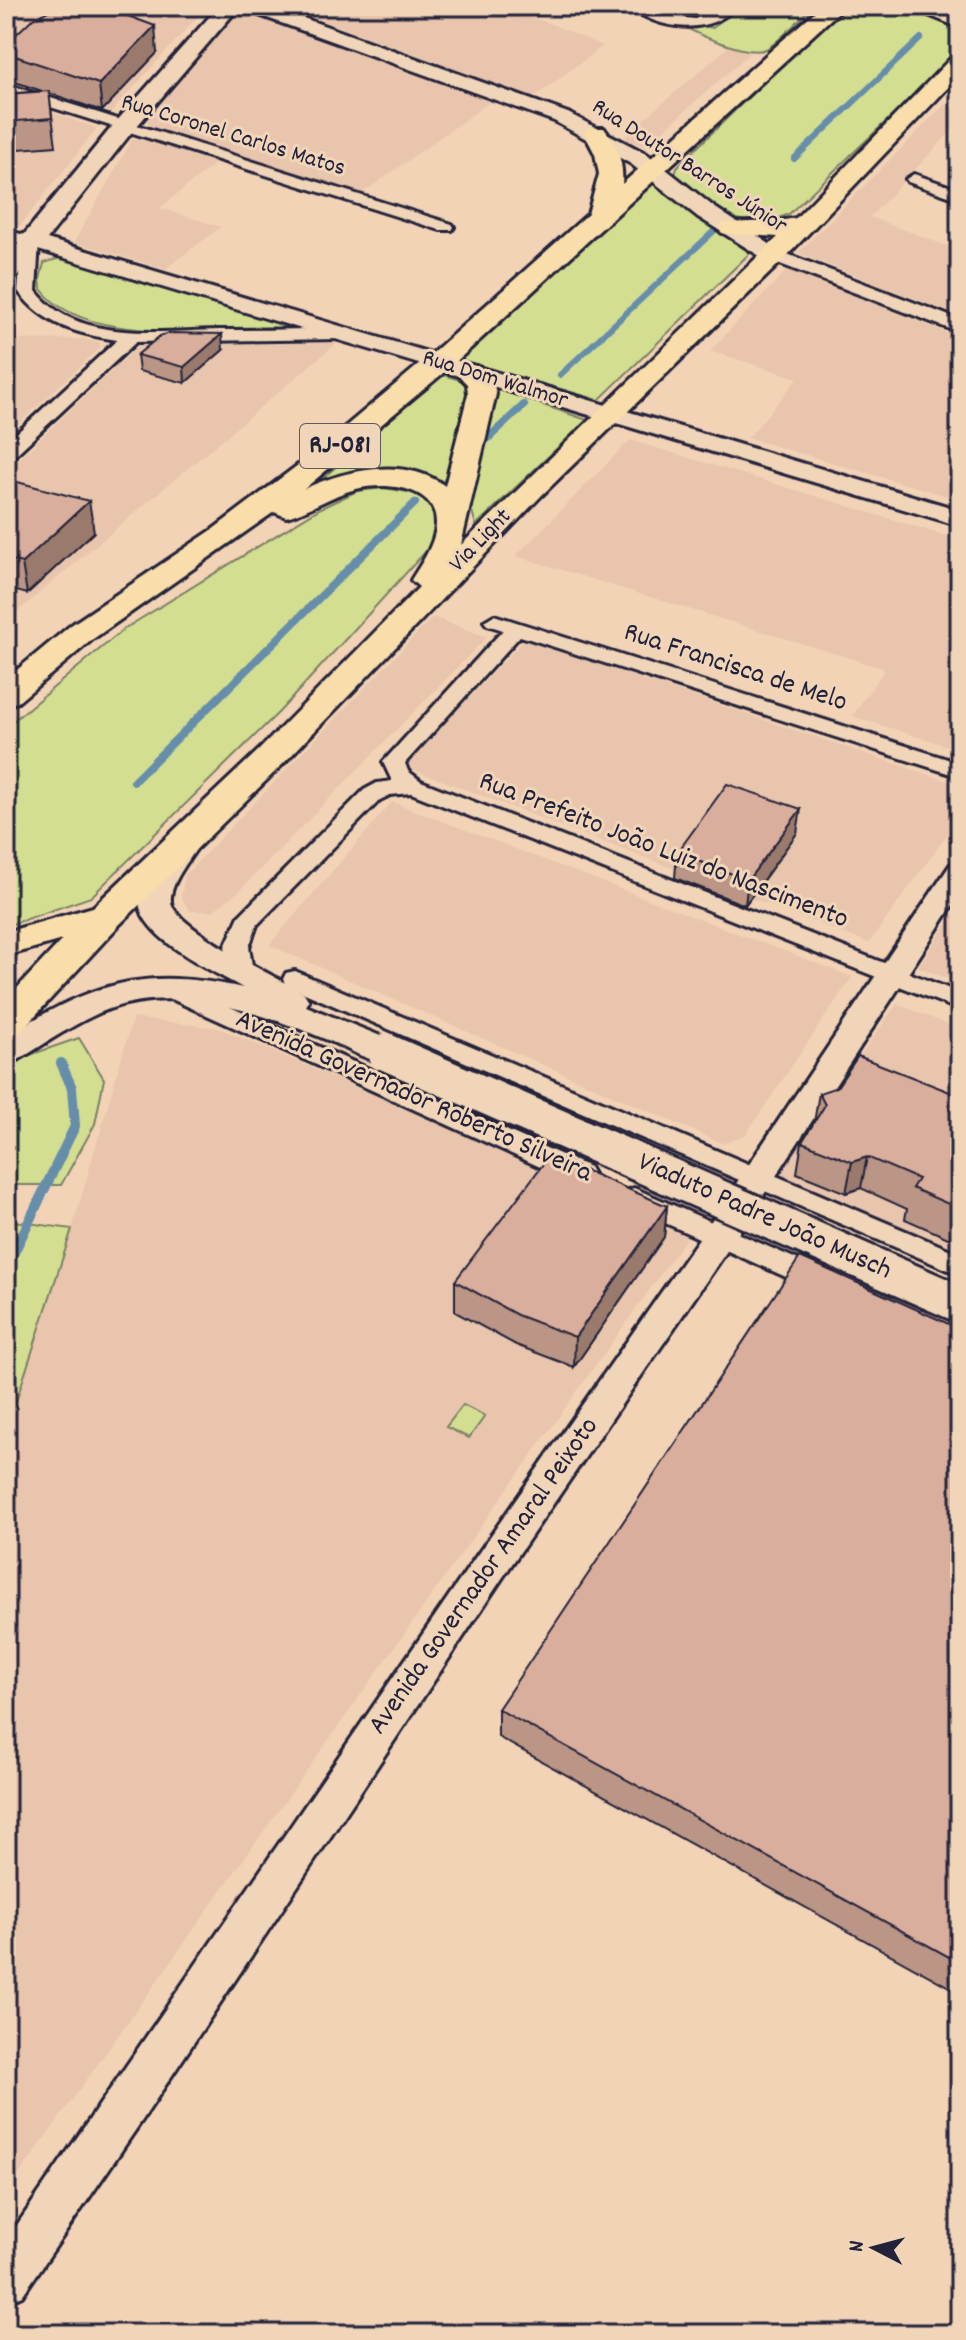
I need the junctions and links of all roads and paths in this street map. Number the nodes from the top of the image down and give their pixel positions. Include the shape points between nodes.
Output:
1 (230, 6) edge
2 (252, 6) edge
3 (636, 6) edge
4 (730, 6) edge
5 (834, 6) edge
6 (923, 6) edge
7 (960, 22) edge
8 (960, 62) edge
9 (6, 88) edge
10 (123, 128) junction
11 (596, 133) junction
12 (660, 170) junction
13 (914, 179) dead end
14 (960, 195) edge
15 (600, 216) junction
16 (802, 224) junction
17 (446, 227) dead end
18 (731, 228) junction
19 (6, 236) edge
20 (31, 241) junction
21 (774, 255) junction
22 (6, 276) edge
23 (960, 327) edge
24 (342, 334) junction
25 (131, 337) junction
26 (438, 363) junction
27 (469, 372) junction
28 (609, 414) junction
29 (6, 453) edge
30 (960, 518) edge
31 (450, 527) junction
32 (200, 551) junction
33 (494, 621) dead end
34 (516, 628) junction
35 (372, 654) junction
36 (6, 695) edge
37 (960, 770) edge
38 (413, 786) junction
39 (185, 842) junction
40 (960, 872) edge
41 (107, 915) junction
42 (6, 944) edge
43 (241, 971) junction
44 (892, 974) junction
45 (295, 979) dead end
46 (190, 991) junction
47 (960, 1002) edge
48 (6, 1024) edge
49 (348, 1035) junction
50 (6, 1051) edge
51 (758, 1177) junction
52 (719, 1236) junction
53 (960, 1265) edge
54 (845, 1292) edge
55 (960, 1304) edge
56 (6, 2280) edge

1 - 10 main road
2 - 11 main road, Rua Doutor Barros Júnior via 486,87
3 - 4 street via 701,24
5 - 12 main road, RJ-081
6 - 7 main road
8 - 16 main road, Via Light
9 - 10 street, Rua Coronel Carlos Matos
10 - 17 street, Rua Coronel Carlos Matos
10 - 20 main road
11 - 12 main road, Rua Doutor Barros Júnior
11 - 15 main road via 611,165
12 - 15 main road, RJ-081
12 - 18 main road, Rua Doutor Barros Júnior
13 - 14 street
15 - 26 main road, RJ-081
16 - 18 main road
16 - 21 main road, Via Light
18 - 21 main road, Rua Doutor Barros Júnior
19 - 20 street
20 - 22 main road
20 - 24 main road, Rua Dom Walmor
20 - 25 street via 27,291 38,305 82,327
21 - 23 street, Rua Doutor Barros Júnior
21 - 28 main road, Via Light
24 - 25 street
24 - 26 main road, Rua Dom Walmor
25 - 29 street
26 - 27 main road, Rua Dom Walmor
26 - 32 main road, RJ-081 via 324,459
27 - 28 main road, Rua Dom Walmor
27 - 31 main road via 480,381 482,394
28 - 30 main road, Rua Dom Walmor
28 - 35 main road, Via Light
31 - 32 main road via 445,503 433,490 369,478 314,495
31 - 35 main road via 428,577
32 - 36 main road, RJ-081 via 82,632
33 - 34 street, Rua Francisca de Melo
34 - 37 street, Rua Francisca de Melo
34 - 38 street via 394,762 398,774
35 - 39 main road, Via Light
38 - 43 street via 385,788 372,795 247,922 237,947
38 - 44 street, Rua Prefeito João Luiz do Nascimento
39 - 41 main road, Via Light
39 - 43 main road, Viaduto Padre João Musch via 156,891 158,916 192,944
40 - 44 street, Avenida Governador Amaral Peixoto
41 - 42 main road
41 - 48 main road, Via Light
43 - 49 main road, Viaduto Padre João Musch
44 - 47 street, Rua Prefeito João Luiz do Nascimento
44 - 51 street, Avenida Governador Amaral Peixoto
45 - 51 street
46 - 49 main road, Viaduto Padre João Musch
46 - 50 main road, Avenida Governador Roberto Silveira via 125,993 95,1001
46 - 52 street, Avenida Governador Roberto Silveira
49 - 55 main road, Viaduto Padre João Musch, bridge
51 - 52 street, Avenida Governador Amaral Peixoto
51 - 53 street
52 - 54 street, Avenida Governador Roberto Silveira
52 - 56 street, Avenida Governador Amaral Peixoto

